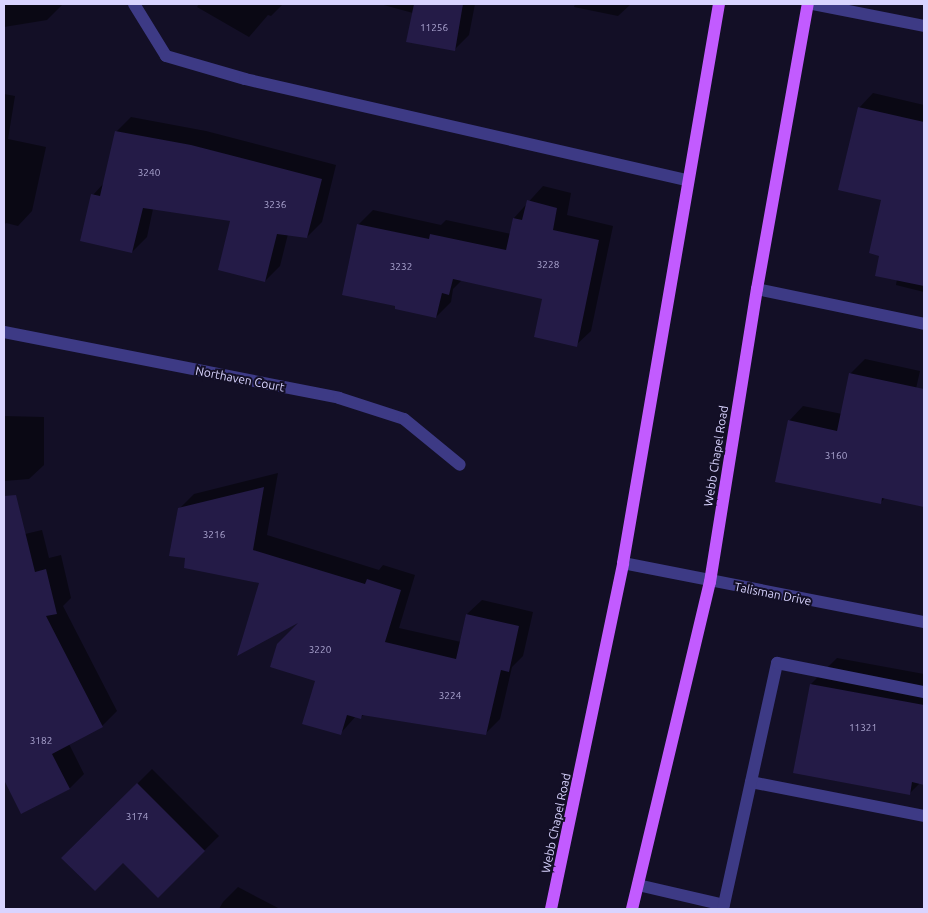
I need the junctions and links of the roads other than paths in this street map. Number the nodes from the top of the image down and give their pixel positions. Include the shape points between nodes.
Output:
1 (134, 4) edge
2 (719, 4) edge
3 (808, 4) edge
4 (813, 4) edge
5 (924, 26) edge
6 (688, 180) junction
7 (757, 289) junction
8 (924, 324) edge
9 (4, 332) edge
10 (460, 465) dead end
11 (623, 563) junction
12 (710, 582) junction
13 (924, 622) edge
14 (924, 692) edge
15 (751, 782) junction
16 (924, 816) edge
17 (638, 885) junction
18 (724, 907) edge
19 (551, 909) edge
20 (632, 909) edge

1 - 6 street via 166,56 245,79
2 - 6 main road, Webb Chapel Road
3 - 7 main road, Webb Chapel Road
4 - 5 street
6 - 11 main road, Webb Chapel Road
7 - 8 street
7 - 12 main road, Webb Chapel Road
9 - 10 street, Northaven Court via 339,398 404,419
11 - 12 street, Talisman Drive
11 - 19 main road, Webb Chapel Road
12 - 13 street, Talisman Drive
12 - 17 main road, Webb Chapel Road
14 - 15 street via 777,663
15 - 16 street
15 - 18 street
17 - 18 street
17 - 20 main road, Webb Chapel Road

